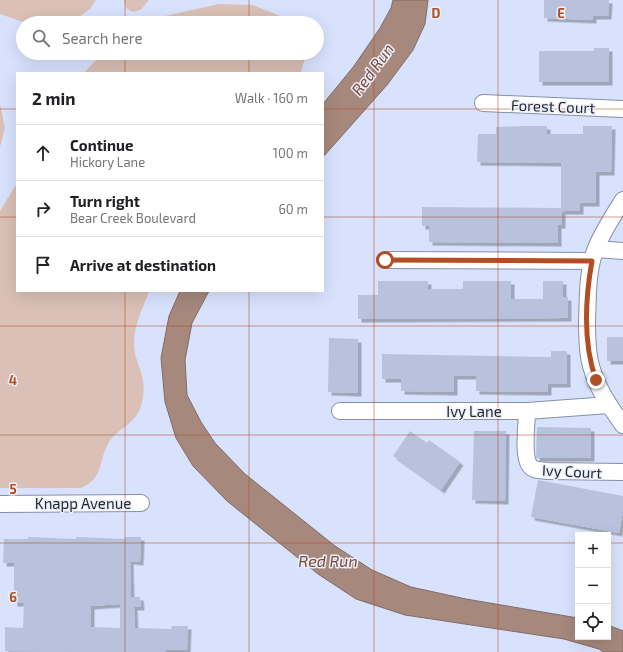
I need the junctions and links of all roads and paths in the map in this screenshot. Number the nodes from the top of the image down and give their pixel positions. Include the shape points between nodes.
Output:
1 (483, 103) dead end
2 (623, 109) edge
3 (623, 200) edge
4 (623, 251) edge
5 (594, 255) junction
6 (385, 260) dead end
7 (609, 405) junction
8 (340, 411) dead end
9 (527, 411) junction
10 (623, 425) edge
11 (623, 472) edge
12 (142, 503) dead end
13 (0, 504) edge

1 - 2 street, Forest Court
3 - 5 street via 607,226
4 - 5 street
5 - 6 street
5 - 7 street via 589,280 587,345 590,366
7 - 9 street, Ivy Lane
7 - 10 street
8 - 9 street, Ivy Lane
9 - 11 street, Ivy Court via 526,456 530,466 536,470
12 - 13 street, Knapp Avenue

